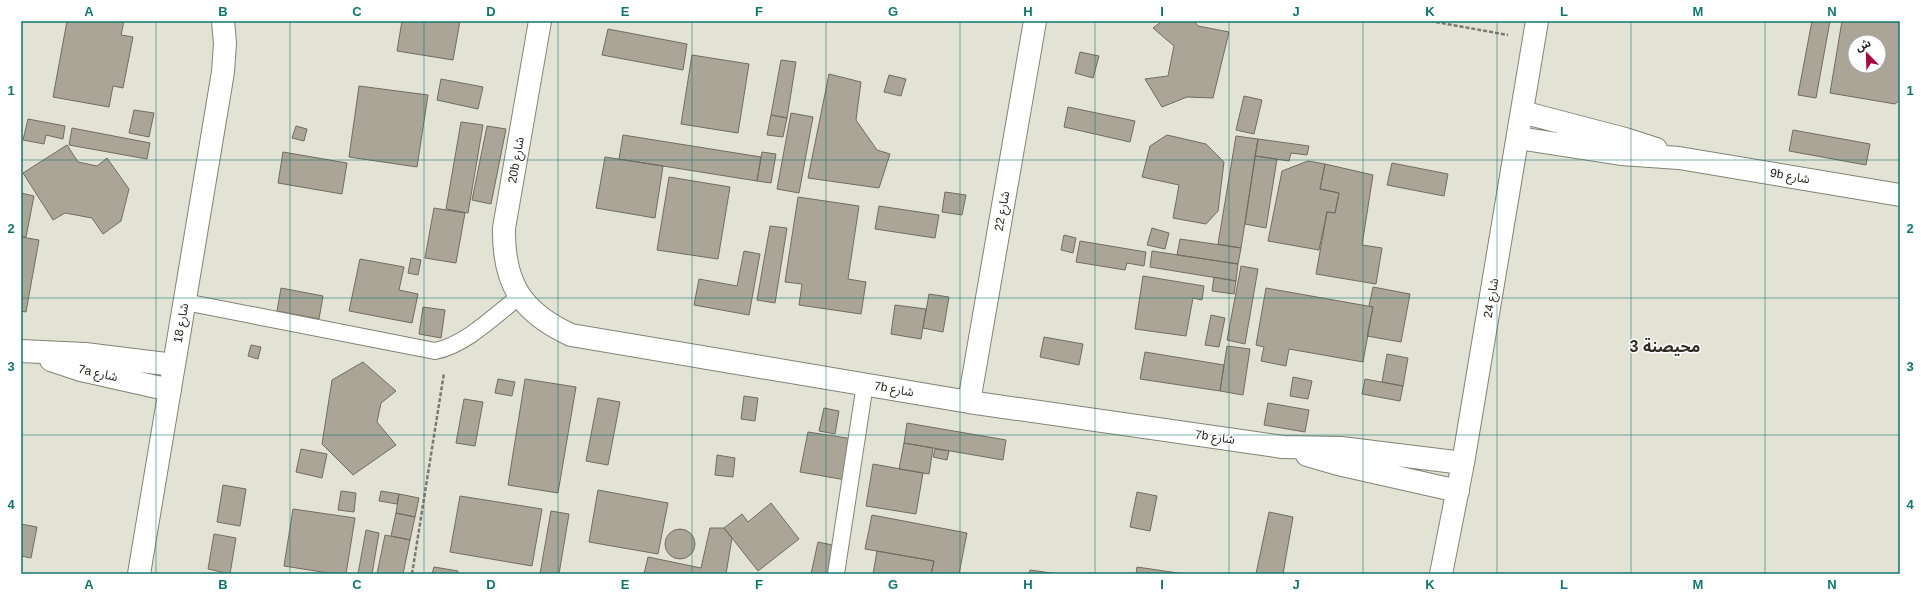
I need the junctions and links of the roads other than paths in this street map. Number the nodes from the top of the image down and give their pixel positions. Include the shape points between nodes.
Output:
1 (223, 21) edge
2 (238, 21) edge
3 (540, 21) edge
4 (1035, 21) edge
5 (1536, 30) edge
6 (223, 72) junction
7 (1522, 112) junction
8 (1518, 138) junction
9 (1679, 158) junction
10 (1900, 195) edge
11 (520, 296) junction
12 (185, 302) junction
13 (24, 352) edge
14 (174, 365) junction
15 (865, 384) junction
16 (170, 390) junction
17 (969, 402) junction
18 (1283, 447) junction
19 (1463, 463) junction
20 (1458, 491) junction
21 (140, 574) edge
22 (836, 574) edge
23 (1442, 574) edge

1 - 6 street, شارع 18
2 - 6 street, شارع 18
3 - 11 street, 20b شارع via 504,228 504,252 510,275
4 - 17 street, شارع 22
5 - 7 street, شارع 24
6 - 12 street, شارع 18
7 - 8 street, شارع 24
7 - 9 street, 9b شارع via 1625,139
8 - 9 street, 9b شارع via 1621,154
8 - 19 street, شارع 24
9 - 10 street, 9b شارع
11 - 12 lane via 459,342 435,351
11 - 15 street, 7b شارع via 534,313 551,326 571,335
12 - 14 street, شارع 18
13 - 14 street, 7a شارع via 85,354
13 - 16 street, 7a شارع via 81,370
14 - 16 street, شارع 18
15 - 17 street, 7b شارع
15 - 22 lane
16 - 21 street, شارع 18
17 - 18 street, 7b شارع
18 - 19 street, 7b شارع via 1341,448
18 - 20 street, 7b شارع via 1338,464
19 - 20 street, شارع 24
20 - 23 street, شارع 24

